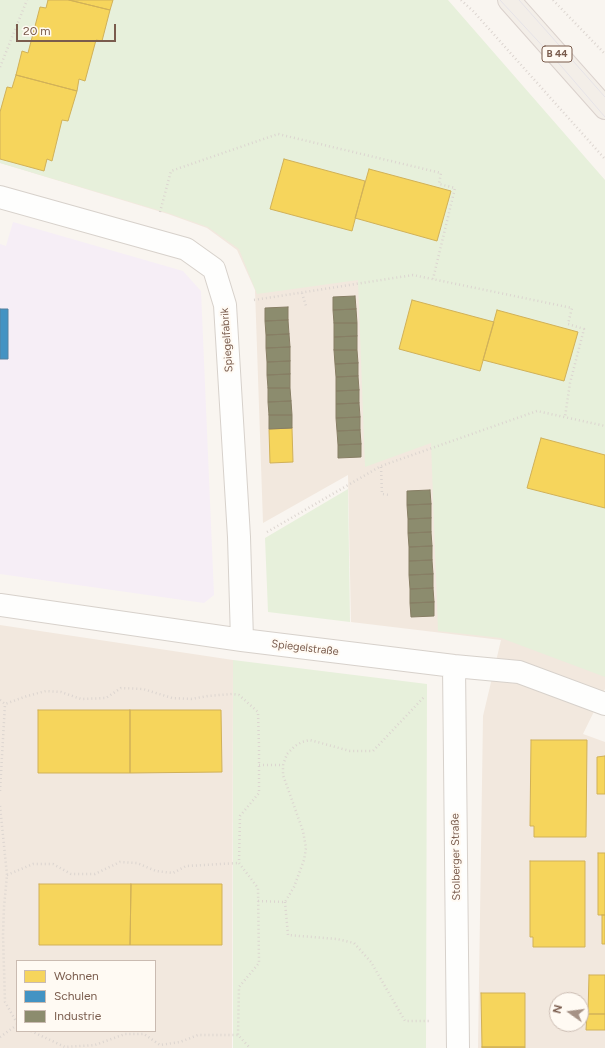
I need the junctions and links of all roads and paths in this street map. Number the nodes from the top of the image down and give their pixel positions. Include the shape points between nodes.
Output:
1 (27, 0) edge
2 (461, 0) edge
3 (509, 0) edge
4 (553, 0) edge
5 (605, 54) edge
6 (0, 67) edge
7 (605, 108) edge
8 (605, 159) edge
9 (0, 197) edge
10 (153, 240) junction
11 (433, 279) junction
12 (302, 293) junction
13 (225, 305) junction
14 (306, 306) dead end
15 (565, 417) junction
16 (605, 426) edge
17 (381, 466) junction
18 (390, 495) dead end
19 (239, 537) junction
20 (0, 605) edge
21 (242, 640) junction
22 (454, 666) junction
23 (0, 700) edge
24 (5, 704) junction
25 (605, 704) edge
26 (259, 765) junction
27 (283, 765) junction
28 (0, 791) edge
29 (0, 806) edge
30 (239, 863) junction
31 (6, 875) junction
32 (258, 901) junction
33 (285, 902) junction
34 (4, 907) junction
35 (0, 909) edge
36 (0, 933) edge
37 (3, 935) junction
38 (16, 1022) edge
39 (458, 1022) junction
40 (16, 1025) edge
41 (33, 1032) edge
42 (238, 1035) junction
43 (0, 1038) edge
44 (250, 1048) edge
45 (458, 1048) edge

1 - 6 path
2 - 8 path
3 - 7 main road, B 44
4 - 5 path
9 - 10 street, Spiegelfabrik
10 - 11 path via 171,171 278,134 441,173 439,184 455,188
10 - 13 street, Spiegelfabrik via 186,249 214,269
11 - 12 path via 413,275
11 - 15 path via 572,308 568,324 584,329 570,383
12 - 13 path
12 - 14 path
13 - 19 street, Spiegelfabrik
15 - 16 path
15 - 17 path via 538,411
17 - 18 path via 382,494
17 - 19 path via 264,534
19 - 21 street, Spiegelfabrik
20 - 21 street, Spiegelstraße
21 - 22 street, Spiegelstraße
22 - 25 street, Spiegelstraße via 519,672
22 - 27 path via 373,751 350,751 310,740 295,746 287,754
22 - 39 street, Stolberger Straße
23 - 24 path
24 - 26 path via 46,691 61,692 81,699 106,698 121,688 143,689 172,698 191,700 222,694 239,695 258,712
24 - 28 path
26 - 27 path
26 - 30 path via 259,793 240,816
27 - 33 path via 283,775 303,831 306,848 294,887
29 - 31 path
30 - 31 path via 186,866 173,873 156,871 137,862 120,862 95,874 71,874 53,864 33,864
30 - 32 path via 258,888
31 - 34 path
32 - 33 path
32 - 42 path via 259,963 239,987
33 - 39 path via 288,936 337,939 354,943 371,962 405,1021
34 - 35 path
34 - 37 path
36 - 37 path
37 - 38 path via 5,1002
39 - 45 street, Stolberger Straße
40 - 43 path
41 - 42 path via 65,1048 96,1046 125,1034 144,1034 160,1045 180,1042 198,1035
42 - 44 path

